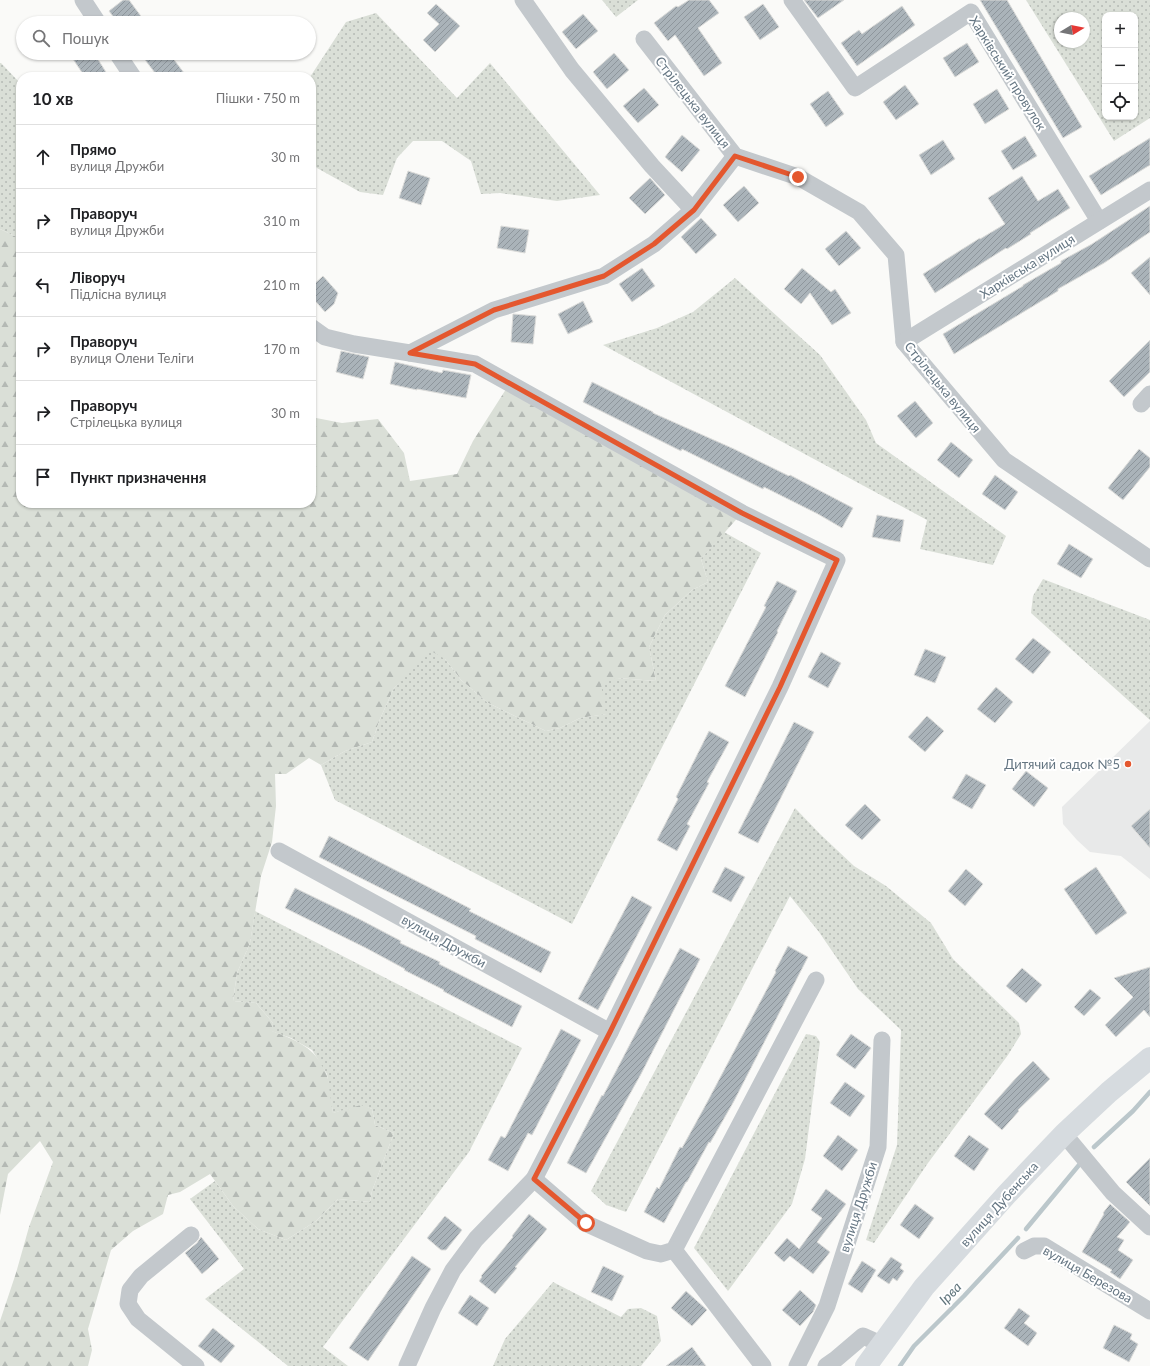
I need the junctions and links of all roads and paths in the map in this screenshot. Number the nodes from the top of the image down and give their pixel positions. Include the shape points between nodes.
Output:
1 (83, 0) edge
2 (523, 0) edge
3 (792, 0) edge
4 (93, 16) edge
5 (644, 39) dead end
6 (122, 60) edge
7 (130, 72) edge
8 (735, 156) junction
9 (1150, 190) edge
10 (694, 210) junction
11 (1099, 221) junction
12 (316, 331) edge
13 (904, 342) junction
14 (410, 353) junction
15 (1150, 559) edge
16 (279, 851) dead end
17 (816, 980) dead end
18 (610, 1032) junction
19 (882, 1040) dead end
20 (1150, 1058) edge
21 (1064, 1134) junction
22 (534, 1179) junction
23 (1150, 1227) edge
24 (190, 1235) dead end
25 (674, 1250) junction
26 (1024, 1251) dead end
27 (1150, 1311) edge
28 (881, 1344) junction
29 (196, 1366) edge
30 (407, 1366) edge
31 (763, 1366) edge
32 (797, 1366) edge
33 (826, 1366) edge
34 (866, 1366) edge

1 - 4 street
2 - 10 street via 572,70 652,166
3 - 11 street, Харківський провулок via 855,88 971,12
5 - 8 street, Стрілецька вулиця
6 - 7 street
8 - 10 street
8 - 13 street, Стрілецька вулиця via 798,177 859,212 896,256
9 - 11 street, Харківська вулиця
10 - 14 street via 654,244 604,276 494,310
11 - 13 street, Харківська вулиця
12 - 14 street via 325,337 354,344
13 - 15 street, Стрілецька вулиця via 1004,460
14 - 18 street via 475,364 742,513 837,560 780,687
16 - 18 street, вулиця Дружби
17 - 25 street
18 - 22 street
19 - 32 street, вулиця Дружби via 878,1147 827,1306
20 - 21 main road, вулиця Дубенська
21 - 23 street via 1113,1193
21 - 28 main road, вулиця Дубенська via 924,1287
22 - 25 street via 586,1223 646,1251 661,1254
22 - 30 street via 476,1239 453,1270
24 - 29 street via 141,1276 130,1290 128,1304 138,1318
25 - 31 street
26 - 27 street, вулиця Березова via 1034,1246 1044,1246
28 - 33 street via 863,1336
28 - 34 main road, вулиця Дубенська

